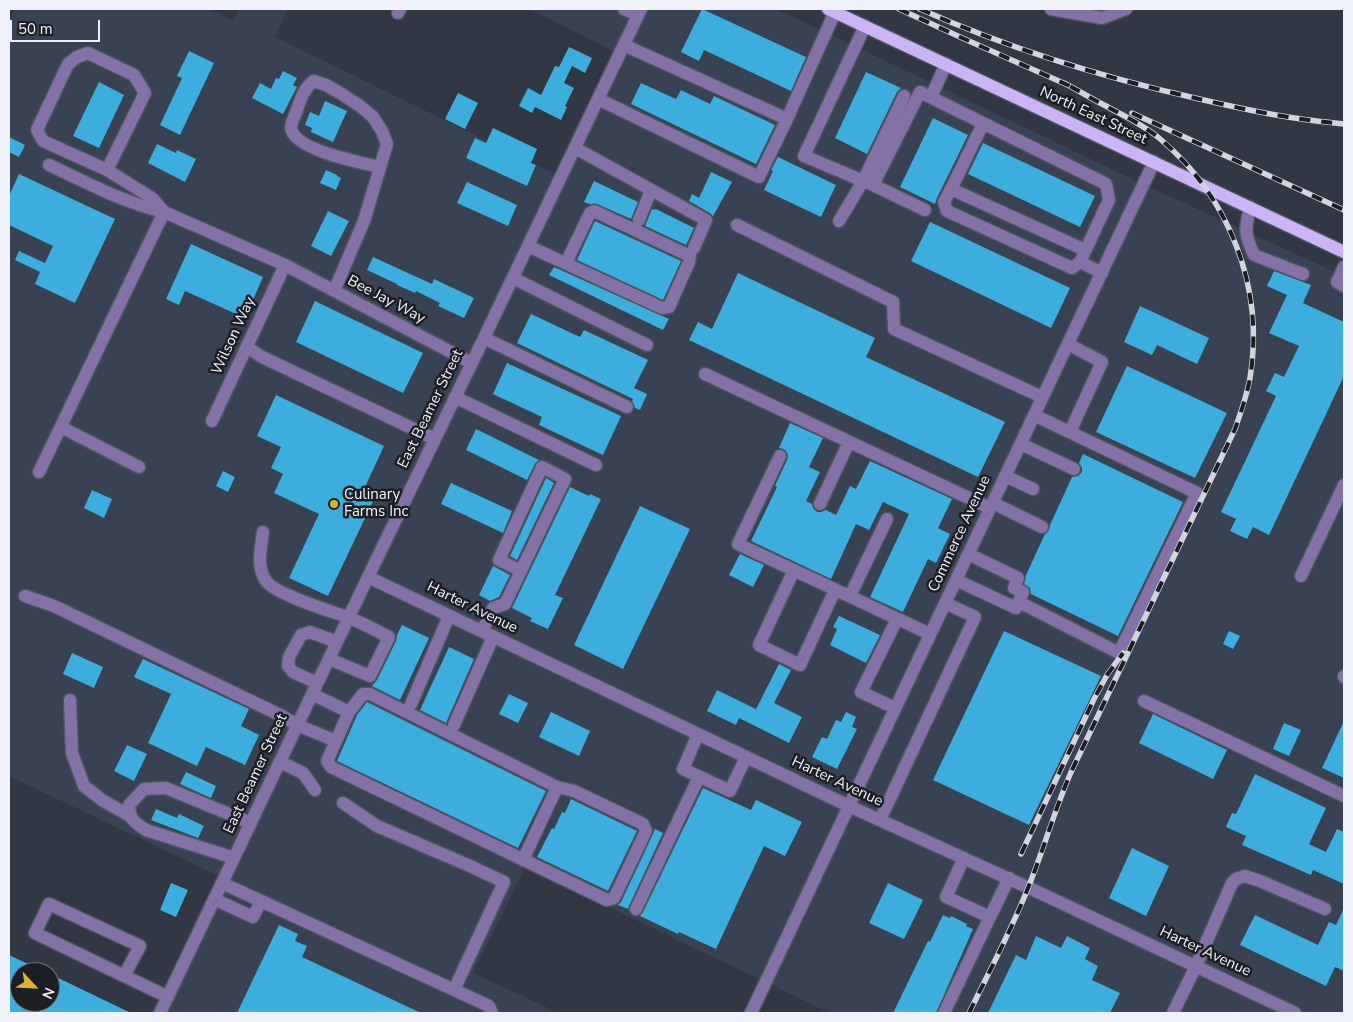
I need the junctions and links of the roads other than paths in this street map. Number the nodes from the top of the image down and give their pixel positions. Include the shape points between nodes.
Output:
1 (624, 9) edge
2 (1051, 9) edge
3 (1126, 9) edge
4 (831, 10) edge
5 (639, 12) edge
6 (865, 26) junction
7 (624, 45) junction
8 (946, 64) junction
9 (904, 96) dead end
10 (931, 97) junction
11 (598, 99) junction
12 (787, 119) junction
13 (983, 124) junction
14 (575, 148) junction
15 (1154, 162) junction
16 (49, 165) dead end
17 (380, 167) junction
18 (107, 170) junction
19 (868, 183) junction
20 (951, 189) junction
21 (651, 190) junction
22 (1250, 207) junction
23 (925, 210) dead end
24 (164, 212) junction
25 (639, 220) dead end
26 (838, 221) dead end
27 (737, 224) dead end
28 (528, 246) junction
29 (694, 248) dead end
30 (1344, 252) edge
31 (1083, 256) junction
32 (566, 263) junction
33 (285, 265) junction
34 (1344, 267) edge
35 (1102, 273) junction
36 (1302, 274) dead end
37 (513, 278) junction
38 (1344, 286) edge
39 (334, 291) junction
40 (484, 338) junction
41 (1068, 344) junction
42 (647, 345) dead end
43 (247, 347) junction
44 (472, 363) junction
45 (705, 374) dead end
46 (455, 397) junction
47 (1042, 397) junction
48 (627, 408) dead end
49 (1034, 415) junction
50 (212, 421) dead end
51 (61, 427) junction
52 (1070, 432) junction
53 (435, 439) junction
54 (849, 442) junction
55 (1021, 444) junction
56 (780, 456) dead end
57 (596, 465) dead end
58 (139, 467) dead end
59 (1074, 469) dead end
60 (39, 472) dead end
61 (1005, 476) junction
62 (1344, 485) edge
63 (1033, 489) dead end
64 (820, 504) dead end
65 (991, 505) junction
66 (888, 519) dead end
67 (1042, 527) dead end
68 (263, 532) dead end
69 (968, 554) junction
70 (794, 570) junction
71 (521, 571) junction
72 (1301, 576) dead end
73 (368, 577) junction
74 (956, 580) junction
75 (835, 590) junction
76 (25, 596) dead end
77 (850, 596) junction
78 (945, 603) junction
79 (1025, 605) dead end
80 (450, 616) junction
81 (348, 618) junction
82 (897, 619) junction
83 (488, 634) junction
84 (930, 634) junction
85 (337, 642) junction
86 (328, 659) junction
87 (315, 688) junction
88 (70, 700) dead end
89 (1144, 701) dead end
90 (411, 704) dead end
91 (895, 708) junction
92 (349, 712) junction
93 (297, 725) junction
94 (454, 725) dead end
95 (698, 734) junction
96 (336, 741) junction
97 (746, 757) junction
98 (280, 762) junction
99 (699, 777) junction
100 (557, 787) junction
101 (315, 790) dead end
102 (1344, 796) edge
103 (344, 803) dead end
104 (849, 806) junction
105 (130, 816) junction
106 (880, 820) junction
107 (251, 823) junction
108 (234, 858) junction
109 (964, 858) junction
110 (523, 860) junction
111 (1009, 878) junction
112 (222, 882) junction
113 (214, 900) junction
114 (261, 901) junction
115 (636, 909) dead end
116 (1325, 909) dead end
117 (990, 917) junction
118 (1196, 966) junction
119 (124, 976) junction
120 (454, 990) junction
121 (168, 997) junction
122 (493, 1012) edge
123 (160, 1013) edge
124 (751, 1013) edge
125 (944, 1013) edge
126 (1173, 1013) edge
127 (1295, 1013) edge

1 - 5 street
2 - 3 street via 1102,18
4 - 6 main road, North East Street
4 - 12 street
5 - 7 street, East Beamer Street
6 - 8 main road, North East Street
6 - 19 street via 804,156
7 - 11 street, East Beamer Street
7 - 12 street
8 - 10 street
8 - 15 main road, North East Street
9 - 19 street
10 - 13 street
10 - 19 street via 920,92
11 - 12 street via 759,177
11 - 14 street, East Beamer Street
13 - 20 street
13 - 31 street via 1106,184 1109,200
14 - 21 street
14 - 28 street, East Beamer Street
15 - 22 main road, North East Street
15 - 35 street, Commerce Avenue
16 - 24 street via 127,200
17 - 17 street via 386,144 373,116 326,85 314,81 307,86 291,128 295,136 326,153
17 - 39 street via 364,221
18 - 18 street via 43,141 37,130 68,64 88,53 134,75 144,93
18 - 24 street via 152,198
19 - 23 street
19 - 26 street
20 - 31 street
20 - 31 street via 944,202 947,211 1072,268
21 - 25 street
21 - 29 street via 706,220
22 - 30 main road, North East Street
22 - 36 street via 1245,228 1254,255
24 - 33 street, Bee Jay Way
24 - 51 street
27 - 47 street via 893,302 894,328
28 - 32 street
28 - 37 street, East Beamer Street
31 - 35 street
32 - 32 street via 662,308 669,307 690,256 594,212 590,213
33 - 39 street, Bee Jay Way
33 - 43 street, Wilson Way
34 - 38 street via 1337,282
35 - 41 street, Commerce Avenue
37 - 40 street, East Beamer Street
37 - 42 street
39 - 44 street, Bee Jay Way
40 - 44 street, East Beamer Street
40 - 48 street
41 - 47 street, Commerce Avenue
41 - 52 street via 1102,362
43 - 50 street, Wilson Way
43 - 53 street
44 - 46 street, East Beamer Street
45 - 54 street
46 - 53 street, East Beamer Street
46 - 57 street
47 - 49 street, Commerce Avenue
49 - 52 street
49 - 55 street, Commerce Avenue
51 - 58 street
51 - 60 street
52 - 79 street via 1197,493 1119,653
53 - 73 street, East Beamer Street
54 - 64 street
54 - 65 street
55 - 59 street
55 - 61 street, Commerce Avenue
56 - 70 street via 738,544
61 - 63 street
61 - 65 street, Commerce Avenue
62 - 72 street
65 - 67 street
65 - 69 street, Commerce Avenue
66 - 77 street
68 - 81 street via 259,559 261,573 267,583
69 - 74 street, Commerce Avenue
69 - 74 street via 1018,578 1014,588 1023,592 1016,608
70 - 75 street
70 - 75 street via 759,645 800,665
71 - 71 street via 565,479 542,468 499,560
71 - 83 street via 505,604 493,608
73 - 80 street, Harter Avenue
73 - 81 street, East Beamer Street
74 - 78 street, Commerce Avenue
75 - 77 street
76 - 93 street via 54,606
77 - 82 street
78 - 84 street, Commerce Avenue
78 - 106 street via 975,617
80 - 83 street, Harter Avenue
80 - 90 street
81 - 85 street, East Beamer Street
81 - 86 street via 389,637 370,676
82 - 84 street
82 - 91 street via 861,692
83 - 94 street
83 - 95 street, Harter Avenue
84 - 91 street, Commerce Avenue
85 - 86 street, East Beamer Street
85 - 87 street via 310,632 301,634 289,657 288,666
86 - 87 street, East Beamer Street
87 - 92 street
87 - 93 street, East Beamer Street
88 - 105 street via 72,754 84,786
89 - 102 street
91 - 104 street, Commerce Avenue
92 - 96 street
92 - 100 street via 363,694 370,694
93 - 96 street
93 - 98 street, East Beamer Street
95 - 97 street, Harter Avenue
95 - 99 street via 683,769
96 - 110 street via 327,761 331,768
97 - 99 street via 730,791
97 - 104 street, Harter Avenue
98 - 101 street via 303,773
98 - 107 street, East Beamer Street
99 - 115 street
100 - 110 street
100 - 110 street via 574,791 644,824 646,831 614,898 607,900
103 - 120 street via 376,826 504,882
104 - 106 street, Harter Avenue
104 - 124 street, Commerce Avenue
105 - 107 street via 129,805 144,789 166,788
105 - 108 street via 146,830
106 - 109 street, Harter Avenue
107 - 108 street, East Beamer Street
108 - 112 street, East Beamer Street
109 - 111 street, Harter Avenue
109 - 117 street via 946,897
111 - 117 street
111 - 118 street, Harter Avenue
112 - 113 street, East Beamer Street
112 - 114 street
113 - 114 street via 253,918
113 - 121 street, East Beamer Street
114 - 120 street
116 - 118 street via 1260,881 1245,876 1236,878
117 - 125 street
118 - 126 street
118 - 127 street, Harter Avenue
119 - 119 street via 35,933 49,904 140,946
119 - 121 street
120 - 122 street via 489,1006
121 - 123 street, East Beamer Street

